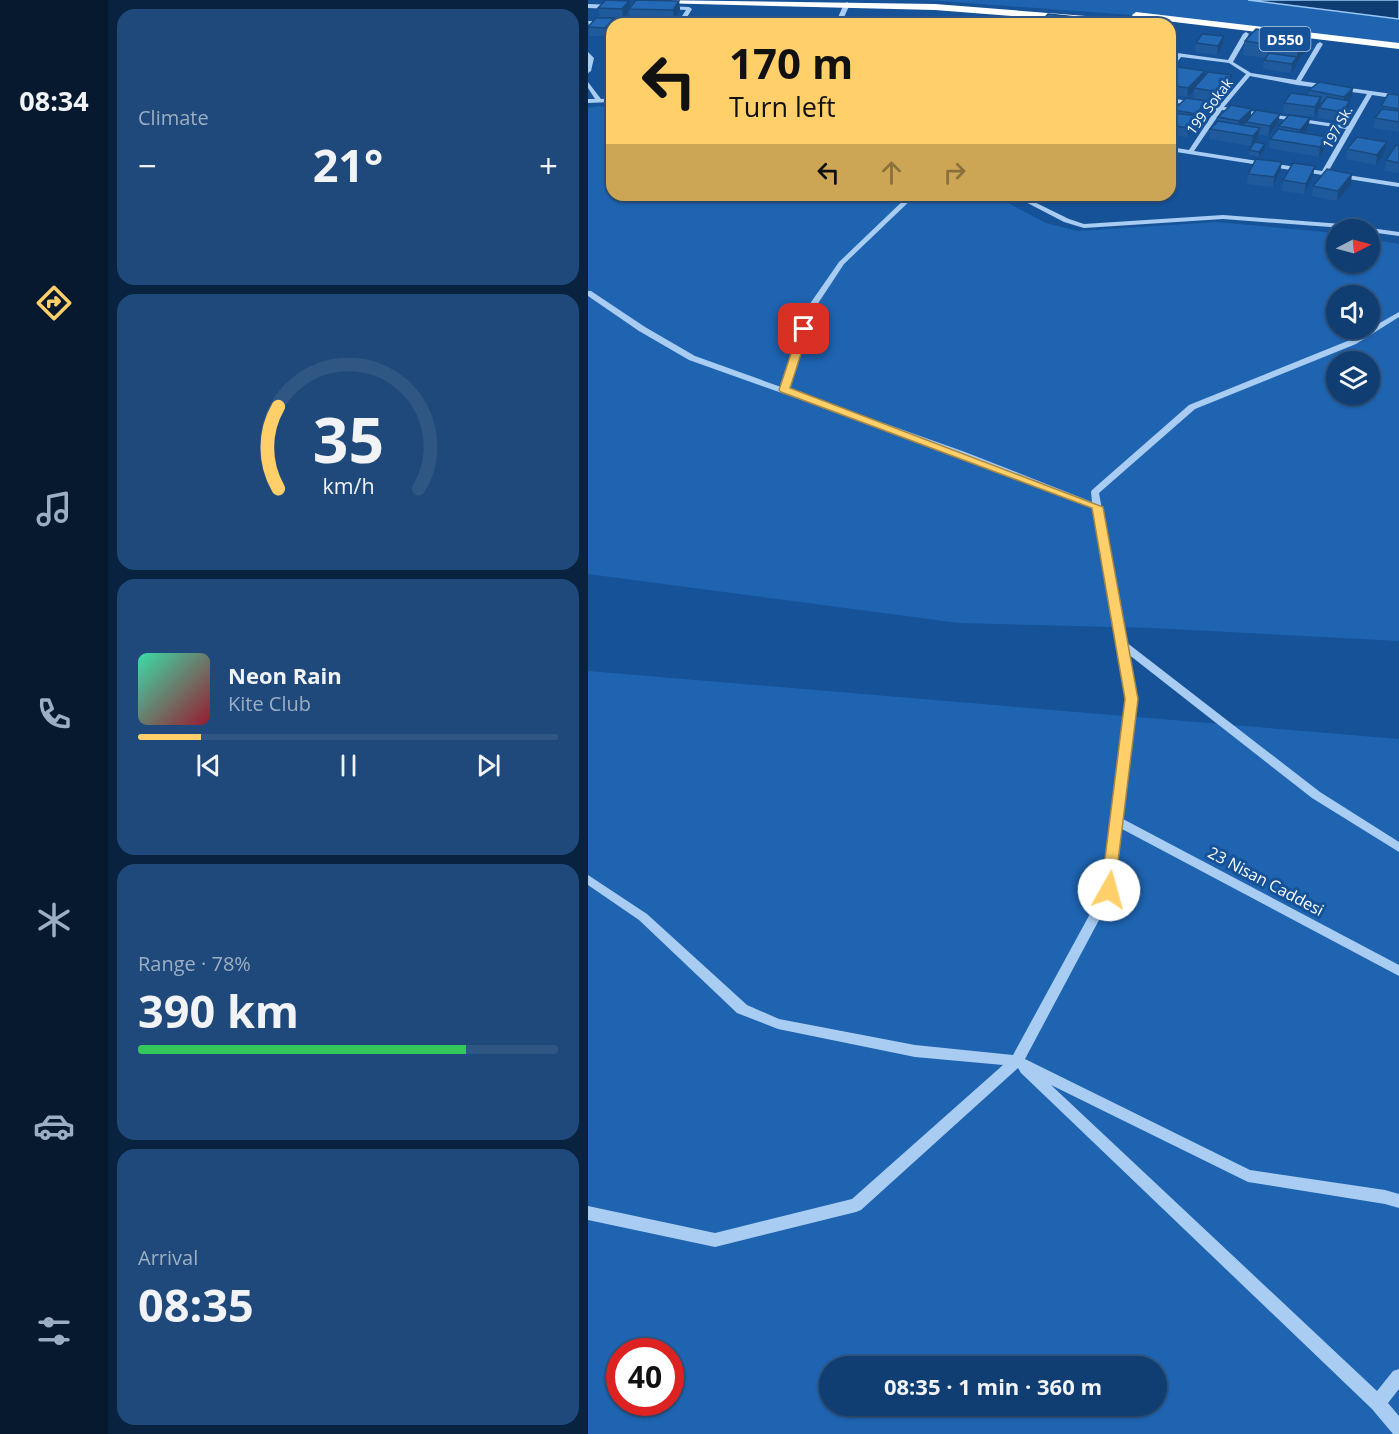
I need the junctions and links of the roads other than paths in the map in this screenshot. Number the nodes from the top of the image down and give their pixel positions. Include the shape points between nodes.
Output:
1 (926, 0) edge
2 (712, 1) edge
3 (690, 3) edge
4 (657, 4) edge
5 (847, 4) junction
6 (588, 6) edge
7 (622, 7) edge
8 (1037, 14) junction
9 (683, 18) edge
10 (841, 18) edge
11 (1033, 18) edge
12 (1082, 18) edge
13 (1162, 18) edge
14 (1176, 19) edge
15 (588, 23) edge
16 (606, 24) edge
17 (1176, 27) edge
18 (1246, 34) junction
19 (1320, 44) junction
20 (1399, 46) edge
21 (588, 54) edge
22 (1399, 54) edge
23 (1176, 55) edge
24 (1180, 55) junction
25 (1176, 61) edge
26 (1230, 62) junction
27 (588, 71) edge
28 (1249, 74) junction
29 (1297, 83) junction
30 (588, 84) edge
31 (1370, 93) junction
32 (1399, 97) edge
33 (598, 99) junction
34 (606, 100) edge
35 (588, 101) edge
36 (1176, 101) edge
37 (1220, 108) junction
38 (1349, 128) junction
39 (1176, 150) edge
40 (1190, 153) junction
41 (1325, 172) junction
42 (1399, 185) edge
43 (907, 201) edge
44 (1029, 201) edge
45 (1399, 234) edge
46 (588, 293) edge
47 (1399, 314) edge
48 (784, 390) junction
49 (1097, 507) junction
50 (1121, 643) junction
51 (1117, 821) junction
52 (1399, 848) edge
53 (588, 879) edge
54 (1399, 971) edge
55 (1017, 1061) junction
56 (1399, 1202) edge
57 (588, 1213) edge
58 (1399, 1377) edge
59 (1378, 1403) junction
60 (1399, 1428) edge

1 - 13 highway, D550
2 - 3 highway
2 - 5 highway
3 - 4 highway
3 - 9 street
5 - 8 highway
5 - 10 street
6 - 7 street
8 - 11 street
8 - 12 highway
14 - 20 highway, D550
15 - 16 street
17 - 18 highway, D550
18 - 19 highway, D550
18 - 26 street
19 - 22 highway, D550
19 - 29 street
21 - 27 street
23 - 24 street
24 - 25 street
24 - 26 street
26 - 28 street
28 - 29 street
28 - 37 street, 199 Sokak
29 - 31 street
30 - 33 street
31 - 32 street
31 - 38 street, 197 Sk.
33 - 34 street
33 - 35 street
36 - 37 street
37 - 38 street
37 - 40 street, 199 Sokak
38 - 41 street, 197 Sk.
39 - 40 street
40 - 41 street
41 - 42 street
43 - 48 street via 841,263 811,308
44 - 45 street via 1084,226 1223,217
46 - 48 street via 692,358
47 - 49 street via 1353,342 1192,407 1095,492
48 - 49 street
49 - 50 street
50 - 51 street via 1131,699
50 - 52 street via 1316,795
51 - 54 street, 23 Nisan Caddesi
51 - 55 street via 1109,890
53 - 55 street via 643,917 742,1009 760,1017 915,1051
55 - 56 street via 1248,1176
55 - 57 street via 856,1205 715,1240
55 - 59 street
58 - 59 street
59 - 60 street

